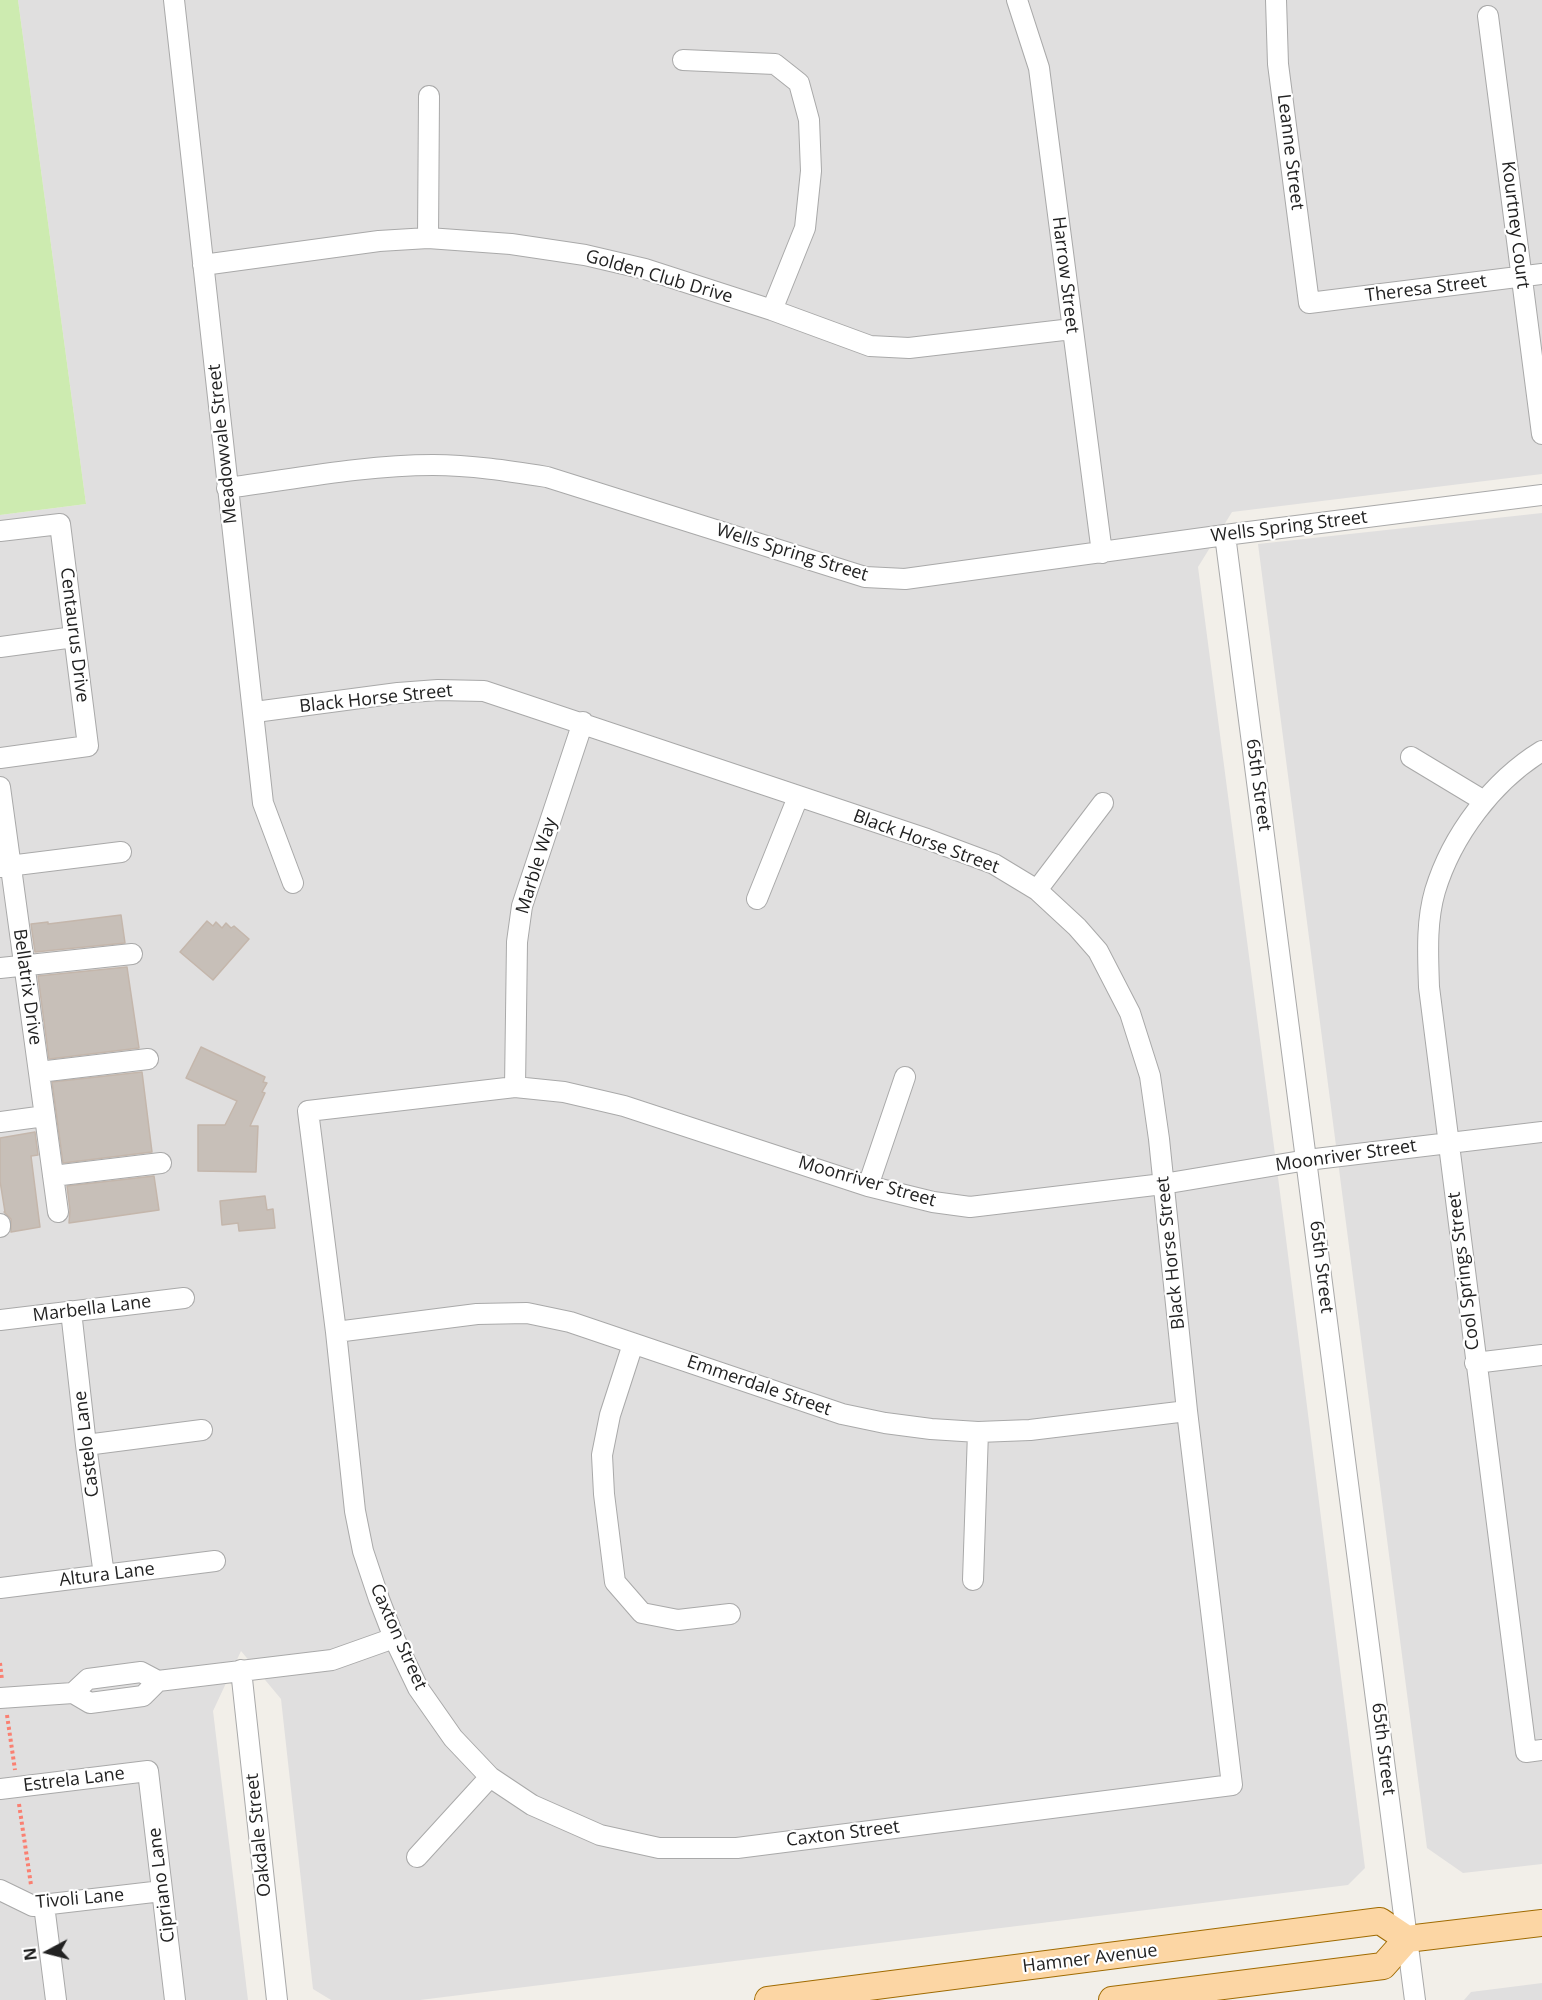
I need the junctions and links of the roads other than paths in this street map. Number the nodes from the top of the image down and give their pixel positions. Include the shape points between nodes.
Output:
1 (174, 0) edge
2 (1017, 0) edge
3 (1276, 0) edge
4 (1488, 16) dead end
5 (683, 60) dead end
6 (429, 96) dead end
7 (428, 238) junction
8 (203, 264) junction
9 (1542, 274) edge
10 (1522, 277) junction
11 (1309, 303) joint
12 (772, 310) junction
13 (1072, 329) junction
14 (1542, 434) edge
15 (227, 488) junction
16 (1542, 495) edge
17 (0, 531) edge
18 (1225, 535) junction
19 (1102, 553) junction
20 (74, 637) junction
21 (0, 647) edge
22 (255, 712) junction
23 (583, 722) junction
24 (1542, 751) edge
25 (1411, 757) dead end
26 (0, 758) edge
27 (0, 787) edge
28 (798, 796) junction
29 (1484, 801) junction
30 (1103, 803) dead end
31 (121, 852) dead end
32 (5, 867) edge
33 (293, 883) dead end
34 (1037, 890) junction
35 (757, 899) dead end
36 (132, 954) dead end
37 (24, 965) junction
38 (0, 968) edge
39 (148, 1059) dead end
40 (39, 1072) junction
41 (905, 1077) dead end
42 (516, 1087) junction
43 (308, 1112) joint
44 (45, 1116) junction
45 (0, 1122) edge
46 (1542, 1132) edge
47 (1448, 1142) junction
48 (1307, 1160) junction
49 (161, 1163) dead end
50 (53, 1176) junction
51 (1163, 1184) junction
52 (868, 1186) junction
53 (58, 1212) dead end
54 (184, 1298) dead end
55 (71, 1311) junction
56 (0, 1320) edge
57 (336, 1332) junction
58 (633, 1344) junction
59 (1542, 1355) edge
60 (1475, 1363) junction
61 (1187, 1411) junction
62 (202, 1430) dead end
63 (978, 1432) junction
64 (86, 1445) junction
65 (215, 1561) dead end
66 (104, 1575) junction
67 (973, 1580) dead end
68 (0, 1588) edge
69 (730, 1614) dead end
70 (394, 1638) junction
71 (241, 1670) junction
72 (109, 1676) junction
73 (158, 1681) junction
74 (73, 1693) junction
75 (0, 1698) edge
76 (113, 1700) junction
77 (1534, 1751) edge
78 (148, 1771) joint
79 (490, 1778) junction
80 (1232, 1785) joint
81 (0, 1789) edge
82 (417, 1857) dead end
83 (0, 1890) edge
84 (162, 1891) junction
85 (44, 1905) junction
86 (1542, 1923) edge
87 (1407, 1939) junction
88 (56, 2000) edge
89 (175, 2000) edge
90 (277, 2000) edge
91 (768, 2000) edge
92 (1112, 2000) edge
93 (1415, 2000) edge

1 - 8 street, Meadowvale Street
2 - 13 street, Harrow Street via 1039,68
3 - 11 street, Leanne Street via 1278,64
4 - 10 street, Kourtney Court
5 - 12 street via 775,64 799,83 809,120 811,171 805,228
6 - 7 street
7 - 8 street, Golden Club Drive
7 - 12 street, Golden Club Drive via 585,255 645,269
8 - 15 street, Meadowvale Street
9 - 10 street, Theresa Street
10 - 11 street, Theresa Street
10 - 14 street, Kourtney Court
12 - 13 street, Golden Club Drive via 870,346 909,348
13 - 19 street, Harrow Street
15 - 19 street, Wells Spring Street via 384,467 493,468 547,477 865,577 905,579
15 - 22 street, Meadowvale Street
16 - 18 street, Wells Spring Street
17 - 20 street, Centaurus Drive via 60,524
18 - 19 street, Wells Spring Street
18 - 48 street, 65th Street
20 - 21 street
20 - 26 street, Centaurus Drive via 88,747
22 - 23 street, Black Horse Street via 398,693 484,690
22 - 33 street, Meadowvale Street via 263,803
23 - 28 street, Black Horse Street
23 - 42 street, Marble Way via 522,906 517,942
24 - 29 street, Cool Springs Street via 1521,763
25 - 29 street
27 - 32 street, Bellatrix Drive
28 - 34 street, Black Horse Street via 994,864
28 - 35 street
29 - 47 street, Cool Springs Street via 1454,847 1435,891 1428,934 1429,987
30 - 34 street
31 - 32 street
32 - 37 street, Bellatrix Drive
34 - 51 street, Black Horse Street via 1098,951 1130,1013 1150,1076
36 - 37 street
37 - 38 street
37 - 40 street, Bellatrix Drive
39 - 40 street
40 - 44 street, Bellatrix Drive
41 - 52 street
42 - 43 street, Moonriver Street
42 - 52 street, Moonriver Street via 564,1092 624,1106
43 - 57 street, Caxton Street
44 - 45 street
44 - 50 street, Bellatrix Drive
46 - 47 street, Moonriver Street
47 - 48 street, Moonriver Street
47 - 60 street, Cool Springs Street
48 - 51 street, Moonriver Street
48 - 87 street, 65th Street
49 - 50 street
50 - 53 street, Bellatrix Drive
51 - 52 street, Moonriver Street via 970,1207
51 - 61 street, Black Horse Street
54 - 55 street, Marbella Lane
55 - 56 street, Marbella Lane
55 - 64 street, Castelo Lane
57 - 58 street, Emmerdale Street via 477,1314 526,1313 570,1322
57 - 70 street, Caxton Street via 355,1510 363,1551
58 - 63 street, Emmerdale Street via 842,1414 931,1429
58 - 69 street via 610,1415 603,1455 615,1582 642,1613 678,1620
59 - 60 street
60 - 77 street, Cool Springs Street
61 - 63 street, Emmerdale Street via 1030,1430
61 - 80 street, Black Horse Street
62 - 64 street
63 - 67 street
64 - 66 street, Castelo Lane
65 - 66 street, Altura Lane
66 - 68 street, Altura Lane
70 - 71 street via 332,1660
70 - 79 street, Caxton Street via 418,1688 453,1738
71 - 73 street
71 - 90 street, Oakdale Street
72 - 73 street via 141,1672
72 - 74 street via 88,1679
72 - 76 street
73 - 76 street via 143,1696
74 - 75 street
74 - 76 street via 90,1703
78 - 81 street, Estrela Lane
78 - 84 street, Cipriano Lane
79 - 80 street, Caxton Street via 532,1805 600,1835 659,1848 737,1848
79 - 82 street
83 - 85 street, Tivoli Lane via 33,1906
84 - 85 street, Tivoli Lane
84 - 89 street, Cipriano Lane
85 - 88 street
86 - 87 main road
87 - 91 main road, Hamner Avenue via 1380,1921
87 - 92 main road via 1383,1966
87 - 93 street, 65th Street

